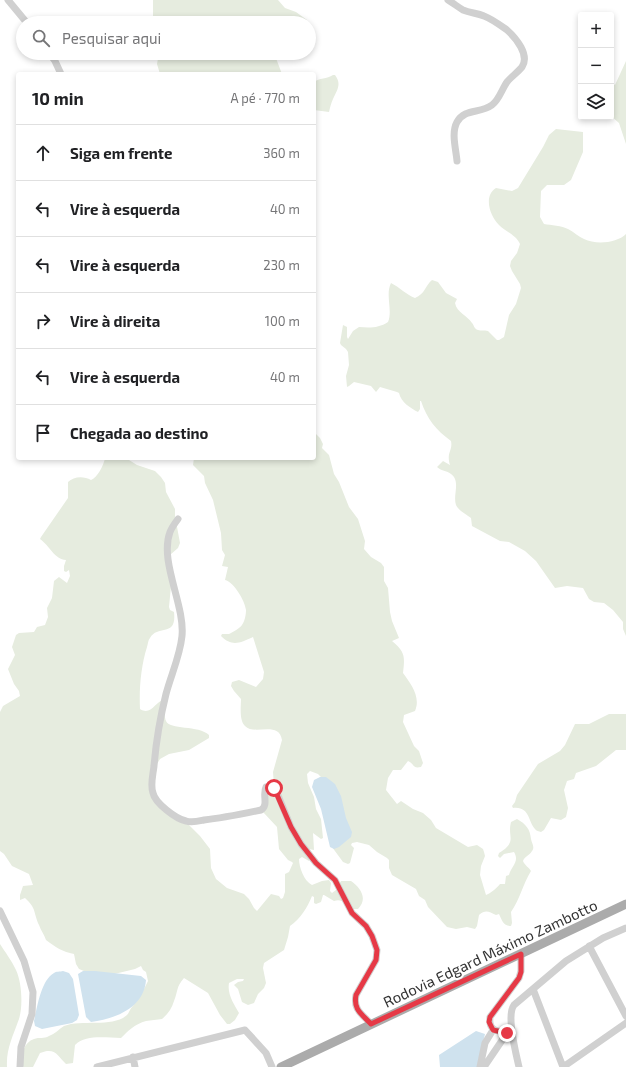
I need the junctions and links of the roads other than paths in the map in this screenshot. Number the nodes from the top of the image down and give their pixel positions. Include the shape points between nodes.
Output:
1 (8, 0) edge
2 (448, 0) edge
3 (21, 16) edge
4 (54, 60) edge
5 (60, 72) edge
6 (457, 161) dead end
7 (178, 519) dead end
8 (625, 905) edge
9 (0, 911) edge
10 (626, 928) edge
11 (589, 946) junction
12 (521, 954) junction
13 (533, 989) junction
14 (626, 1016) edge
15 (626, 1023) edge
16 (371, 1024) junction
17 (493, 1030) junction
18 (510, 1033) junction
19 (133, 1058) junction
20 (20, 1067) edge
21 (97, 1067) edge
22 (135, 1067) edge
23 (272, 1067) edge
24 (281, 1067) edge
25 (480, 1067) edge
26 (484, 1067) edge
27 (519, 1067) edge
28 (563, 1067) edge

1 - 3 street
2 - 6 street via 461,9 493,20 508,31 520,45 524,56 522,66 493,104 469,112 458,121 454,134
4 - 5 street
7 - 16 street via 170,531 168,548 181,617 182,637 160,723 152,788 155,800 182,820 190,822 261,810 265,806 264,790 266,787 274,788 301,844 316,863 335,880 352,913 366,926 372,936 377,950 376,960 356,995 355,1002 355,1006
8 - 12 main road, Rodovia Edgard Máximo Zambotto
9 - 20 street via 24,961 34,992 32,1014 21,1047
10 - 11 street
11 - 13 street
11 - 14 street
12 - 16 main road, Rodovia Edgard Máximo Zambotto
12 - 17 street via 519,978 490,1017 489,1022
13 - 18 street via 512,1008
13 - 28 street
15 - 28 street
16 - 24 main road, Rodovia Edgard Máximo Zambotto
17 - 18 street
17 - 25 street via 485,1043
18 - 26 street
18 - 27 street
19 - 21 street
19 - 22 street
19 - 23 street via 245,1030 266,1053

